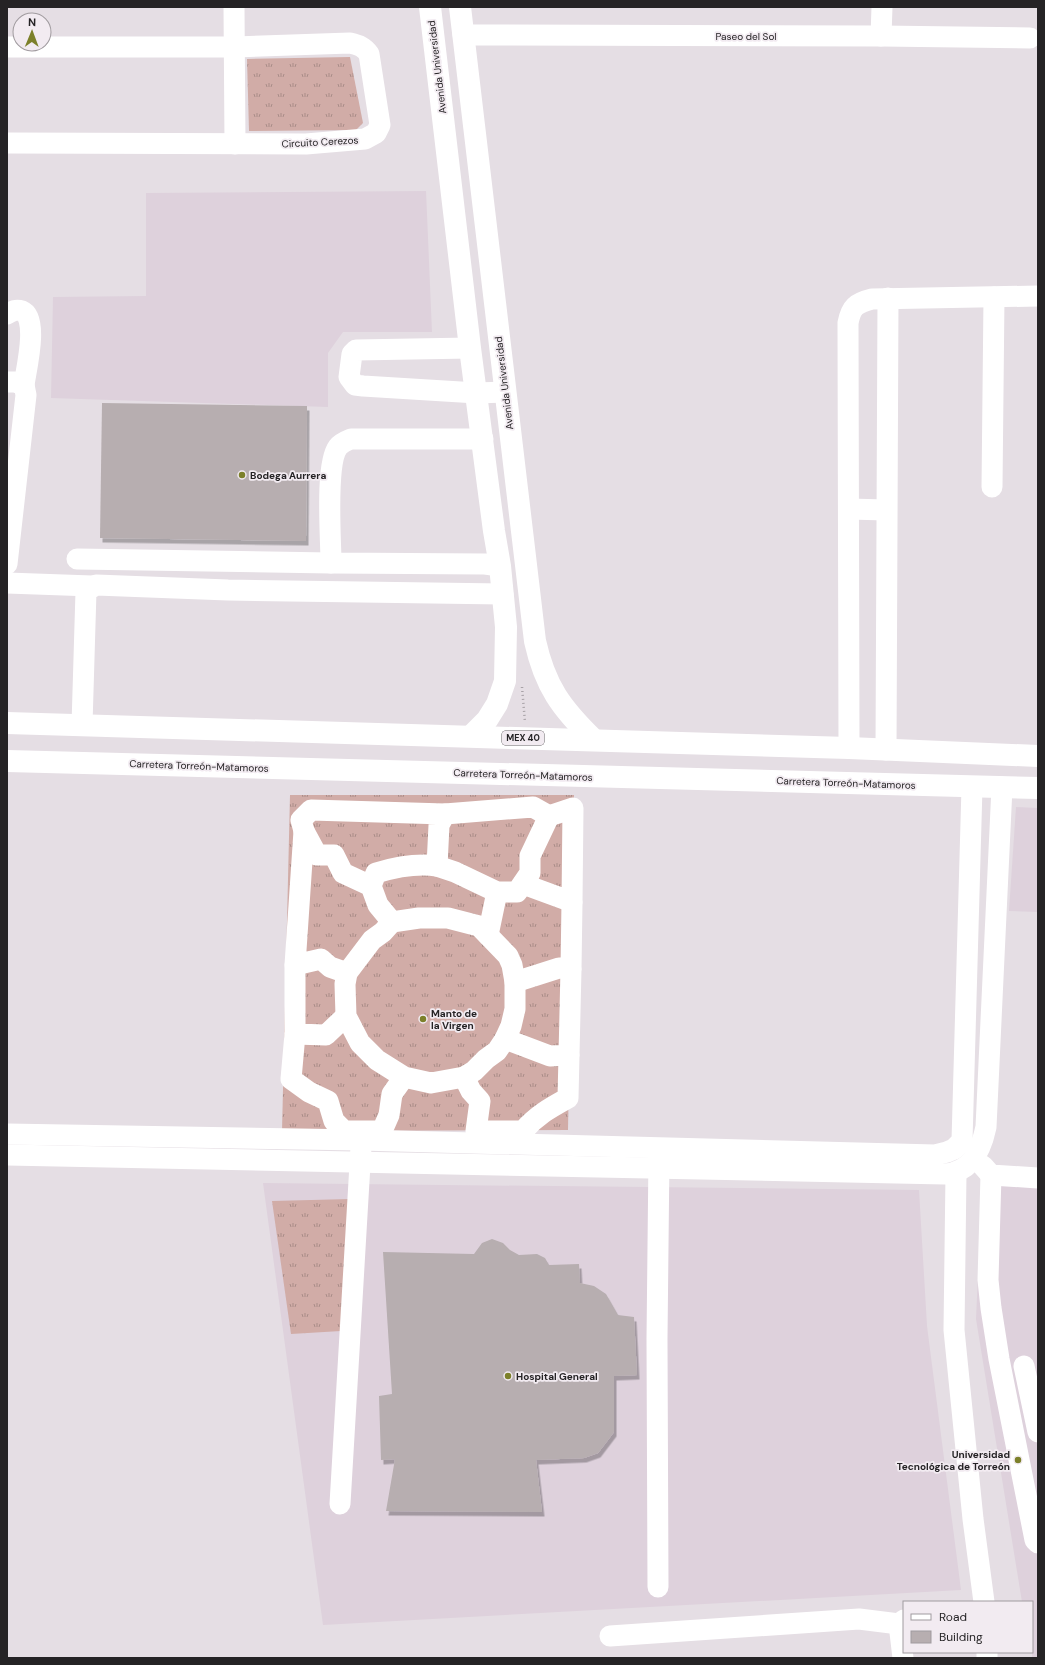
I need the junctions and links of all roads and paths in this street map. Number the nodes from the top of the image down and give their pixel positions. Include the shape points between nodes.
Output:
1 (234, 7) edge
2 (430, 7) edge
3 (460, 7) edge
4 (882, 7) edge
5 (463, 35) junction
6 (881, 36) junction
7 (1030, 38) dead end
8 (7, 47) edge
9 (235, 47) junction
10 (7, 142) edge
11 (234, 144) junction
12 (1038, 296) edge
13 (994, 297) junction
14 (888, 298) junction
15 (7, 314) edge
16 (470, 348) junction
17 (16, 384) edge
18 (505, 392) junction
19 (477, 393) junction
20 (483, 439) junction
21 (992, 487) dead end
22 (849, 509) junction
23 (886, 510) junction
24 (523, 528) junction
25 (494, 531) junction
26 (77, 558) dead end
27 (331, 563) junction
28 (7, 564) edge
29 (500, 566) junction
30 (7, 583) edge
31 (92, 586) junction
32 (503, 594) junction
33 (7, 723) edge
34 (82, 725) junction
35 (470, 736) junction
36 (594, 740) junction
37 (849, 748) junction
38 (886, 750) junction
39 (1038, 756) edge
40 (7, 761) edge
41 (972, 787) junction
42 (1002, 788) junction
43 (1038, 788) edge
44 (445, 814) junction
45 (549, 816) junction
46 (304, 831) junction
47 (437, 866) junction
48 (523, 884) junction
49 (371, 886) junction
50 (497, 892) junction
51 (572, 902) junction
52 (392, 922) junction
53 (488, 935) junction
54 (295, 965) junction
55 (571, 969) junction
56 (347, 973) junction
57 (515, 982) junction
58 (346, 1016) junction
59 (295, 1034) junction
60 (505, 1039) junction
61 (569, 1056) junction
62 (404, 1077) junction
63 (464, 1077) junction
64 (382, 1131) junction
65 (476, 1131) junction
66 (7, 1134) edge
67 (361, 1140) junction
68 (962, 1141) junction
69 (43, 1145) junction
70 (659, 1147) junction
71 (7, 1154) edge
72 (493, 1154) junction
73 (975, 1157) junction
74 (360, 1162) junction
75 (658, 1168) junction
76 (956, 1173) junction
77 (991, 1176) junction
78 (1038, 1178) edge
79 (999, 1359) junction
80 (1031, 1366) edge
81 (1038, 1432) edge
82 (340, 1504) dead end
83 (1038, 1543) edge
84 (658, 1587) dead end
85 (984, 1601) edge
86 (902, 1622) edge
87 (610, 1636) dead end
88 (903, 1658) edge

1 - 9 street
2 - 16 main road, Avenida Universidad
3 - 5 main road, Avenida Universidad
4 - 6 street
5 - 6 street, Paseo del Sol
5 - 18 main road, Avenida Universidad
6 - 7 street, Paseo del Sol
8 - 9 street, Circuito Cerezos
9 - 11 street
9 - 11 street, Circuito Cerezos via 350,43 359,45 369,54 380,125 376,133 365,139 306,144
10 - 11 street, Circuito Cerezos
12 - 13 street
13 - 14 street
13 - 21 street
14 - 22 street via 862,301 850,313 848,323
14 - 23 street
15 - 17 street via 18,310 25,313 30,322 31,332
16 - 19 main road, Avenida Universidad
16 - 19 street via 356,350 352,354 349,377 355,385
17 - 28 street via 26,395
18 - 19 street
18 - 24 main road, Avenida Universidad
19 - 20 main road, Avenida Universidad
20 - 25 main road, Avenida Universidad
20 - 27 street via 351,439 342,443 333,458
22 - 23 street
22 - 37 street
23 - 38 street
24 - 25 main road
24 - 36 main road, Avenida Universidad via 535,641 545,677 572,719
25 - 29 main road, Avenida Universidad
26 - 27 street
27 - 29 street
29 - 32 main road, Avenida Universidad
30 - 31 street
31 - 32 street
31 - 34 street via 86,591
32 - 35 main road, Avenida Universidad via 506,627 505,680 497,704 487,720
33 - 34 main road, MEX 40
34 - 35 main road, MEX 40
35 - 36 main road, MEX 40
36 - 37 main road, MEX 40
37 - 38 main road, MEX 40
38 - 39 main road, MEX 40
40 - 41 main road, Carretera Torreón-Matamoros
41 - 42 main road, Carretera Torreón-Matamoros
41 - 68 street
42 - 43 main road, Carretera Torreón-Matamoros
42 - 73 street via 986,1127
44 - 45 street via 533,807
44 - 46 street via 311,810 301,820
44 - 47 street via 439,825
45 - 48 street via 530,856 530,874
45 - 51 street via 573,808
46 - 49 street via 317,855 334,855 343,873
46 - 54 street
47 - 49 street via 416,865 376,873
47 - 50 street
48 - 50 street via 517,892
48 - 51 street
49 - 52 street via 378,905
50 - 53 street
51 - 55 street
52 - 53 street via 419,918 448,918 479,926
52 - 56 street via 372,940
53 - 57 street via 508,956
54 - 56 street via 321,959 330,967
54 - 59 street
55 - 57 street via 559,968
55 - 61 street
56 - 58 street
57 - 60 street via 515,1010
58 - 59 street via 326,1035
58 - 62 street via 360,1043 377,1060
59 - 64 street via 291,1080 328,1101 334,1121 344,1131
60 - 61 street via 550,1056
60 - 63 street via 497,1051
61 - 65 street via 568,1098 534,1118 523,1131
62 - 63 street via 431,1083
62 - 64 street via 392,1094 389,1115
63 - 65 street via 480,1101
64 - 65 street
66 - 69 street
67 - 69 street
67 - 72 street
67 - 74 street
68 - 70 street via 954,1149 935,1155
68 - 73 street
69 - 71 street
69 - 74 street
70 - 72 street
70 - 75 street
72 - 74 street
72 - 75 street
73 - 76 street via 966,1168
73 - 77 street
74 - 82 street
75 - 76 street
75 - 84 street
76 - 85 street via 954,1330
77 - 78 street
77 - 79 street via 988,1280
79 - 80 street
79 - 83 street via 1035,1540
80 - 81 street
86 - 87 street via 859,1619
86 - 88 street

